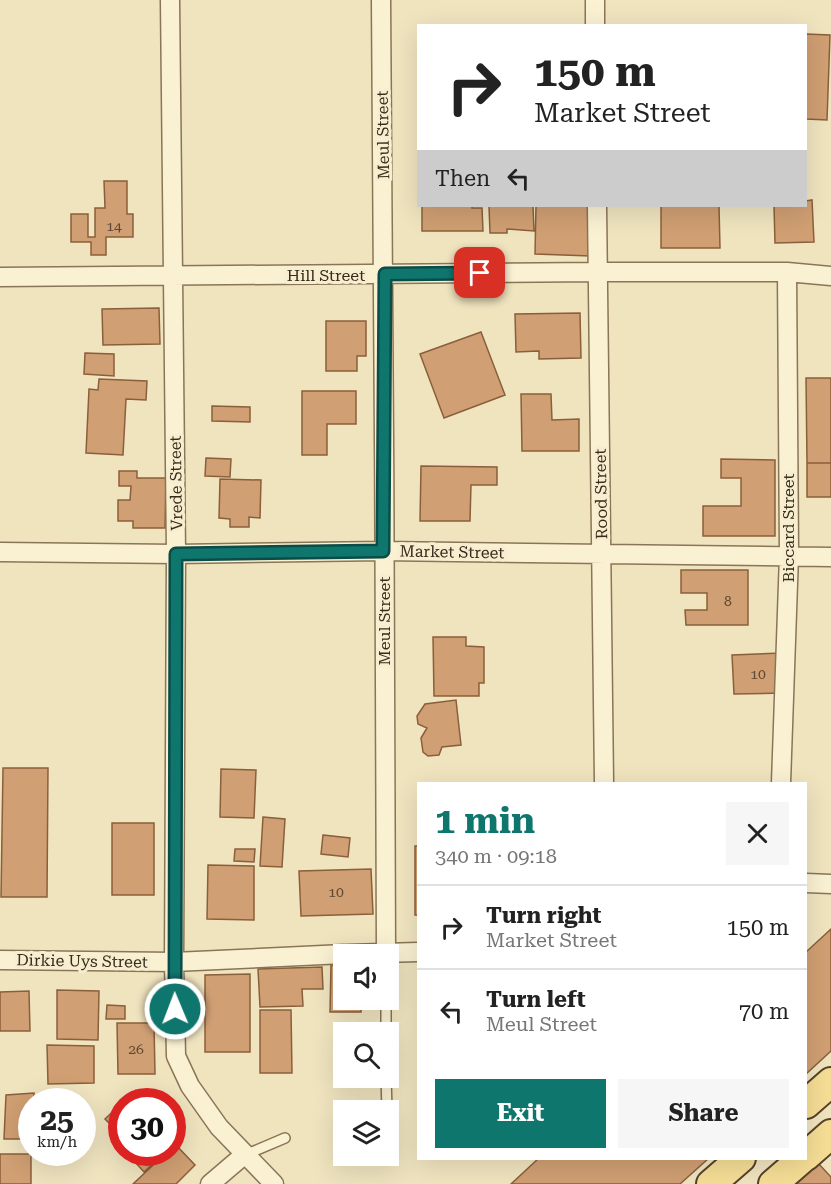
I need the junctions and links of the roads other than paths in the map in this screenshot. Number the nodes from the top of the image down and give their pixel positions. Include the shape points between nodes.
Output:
1 (170, 0) edge
2 (381, 0) edge
3 (595, 0) edge
4 (595, 24) edge
5 (597, 207) edge
6 (598, 272) junction
7 (787, 272) junction
8 (385, 274) junction
9 (173, 276) junction
10 (831, 276) edge
11 (0, 277) edge
12 (383, 551) junction
13 (0, 552) edge
14 (176, 554) junction
15 (602, 554) junction
16 (789, 555) junction
17 (831, 557) edge
18 (604, 782) edge
19 (781, 782) edge
20 (807, 883) edge
21 (831, 884) edge
22 (386, 944) edge
23 (417, 952) edge
24 (399, 953) edge
25 (333, 955) edge
26 (0, 960) edge
27 (174, 962) junction
28 (831, 1082) edge
29 (807, 1103) edge
30 (831, 1134) edge
31 (285, 1138) dead end
32 (807, 1154) edge
33 (244, 1155) junction
34 (739, 1160) edge
35 (801, 1160) edge
36 (210, 1184) edge
37 (274, 1184) edge
38 (711, 1184) edge
39 (773, 1184) edge

1 - 9 street, Vrede Street
2 - 8 street, Meul Street
3 - 4 street
5 - 6 street, Rood Street
6 - 7 street, Hill Street
6 - 8 street, Hill Street
6 - 15 street, Rood Street
7 - 10 street, Hill Street
7 - 16 street, Biccard Street
8 - 9 street, Hill Street
8 - 12 street, Meul Street
9 - 11 street, Hill Street
9 - 14 street, Vrede Street
12 - 14 street, Market Street
12 - 15 street, Market Street
12 - 22 street, Meul Street
13 - 14 street, Market Street
14 - 27 street, Vrede Street
15 - 16 street, Market Street
15 - 18 street, Rood Street
16 - 17 street, Market Street
16 - 19 street, Biccard Street
20 - 21 street
23 - 24 street, Dirkie Uys Street
25 - 27 street, Dirkie Uys Street
26 - 27 street, Dirkie Uys Street
27 - 33 street, Vrede Street via 176,1056 190,1086
28 - 29 main road
30 - 32 main road
31 - 33 lane
33 - 36 street
33 - 37 street, Vrede Street
34 - 38 main road
35 - 39 main road

